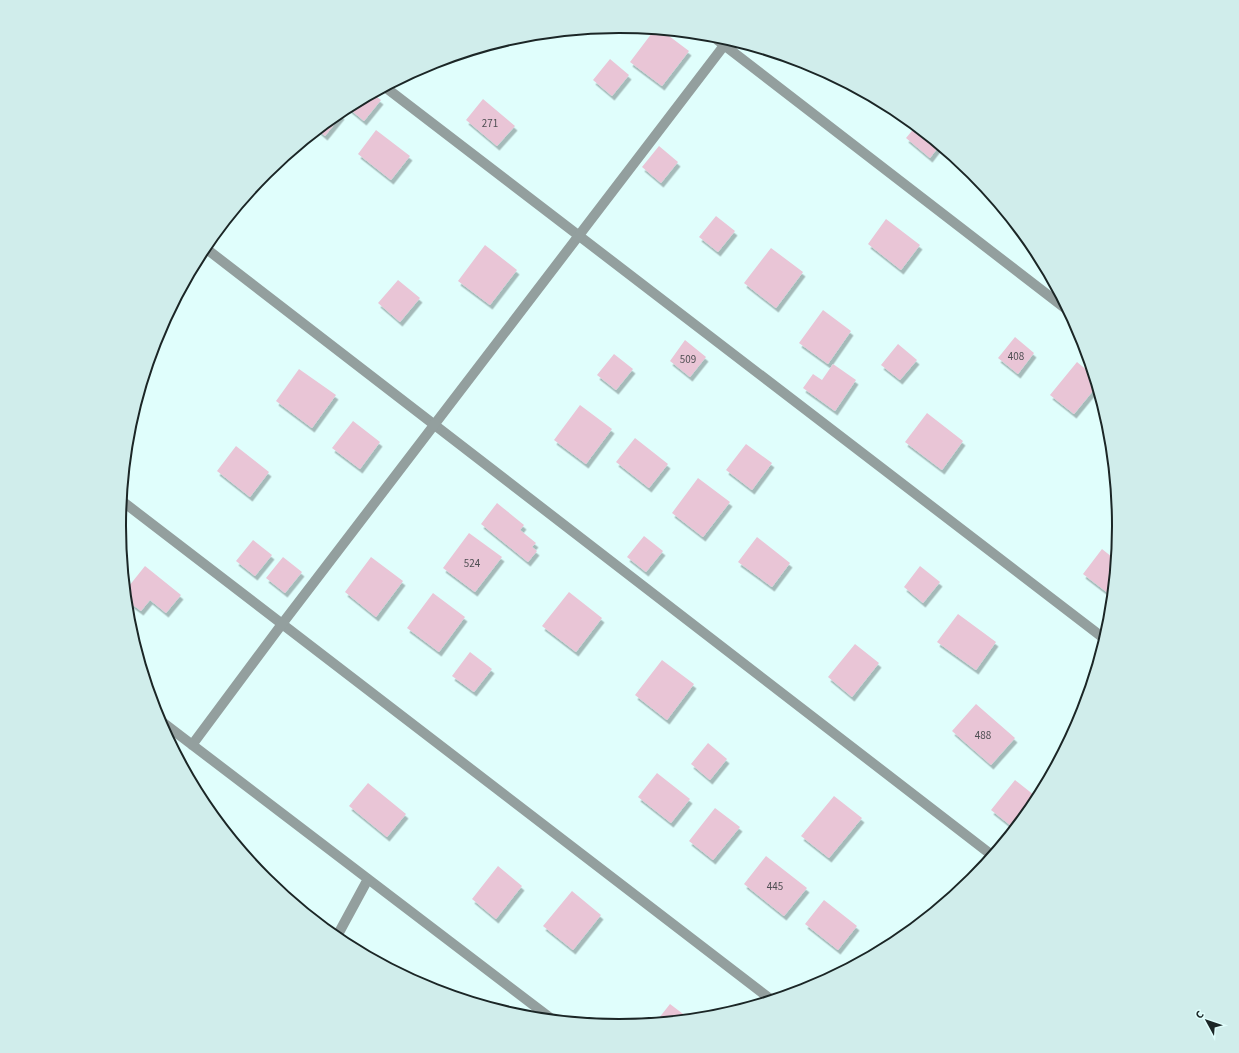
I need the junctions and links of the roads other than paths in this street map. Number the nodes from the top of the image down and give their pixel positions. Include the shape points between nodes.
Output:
1 (724, 44) edge
2 (731, 46) edge
3 (389, 90) edge
4 (578, 235) junction
5 (210, 251) edge
6 (1060, 304) edge
7 (435, 424) junction
8 (127, 505) edge
9 (282, 624) junction
10 (1101, 636) edge
11 (169, 728) edge
12 (192, 745) junction
13 (990, 853) edge
14 (368, 879) junction
15 (339, 933) edge
16 (769, 997) edge
17 (546, 1015) edge

1 - 4 street
2 - 6 street
3 - 4 street
4 - 7 street
4 - 10 street
5 - 7 street
7 - 9 street
7 - 13 street
8 - 9 street
9 - 12 street
9 - 16 street
11 - 12 street
12 - 14 street
14 - 15 street
14 - 17 street

